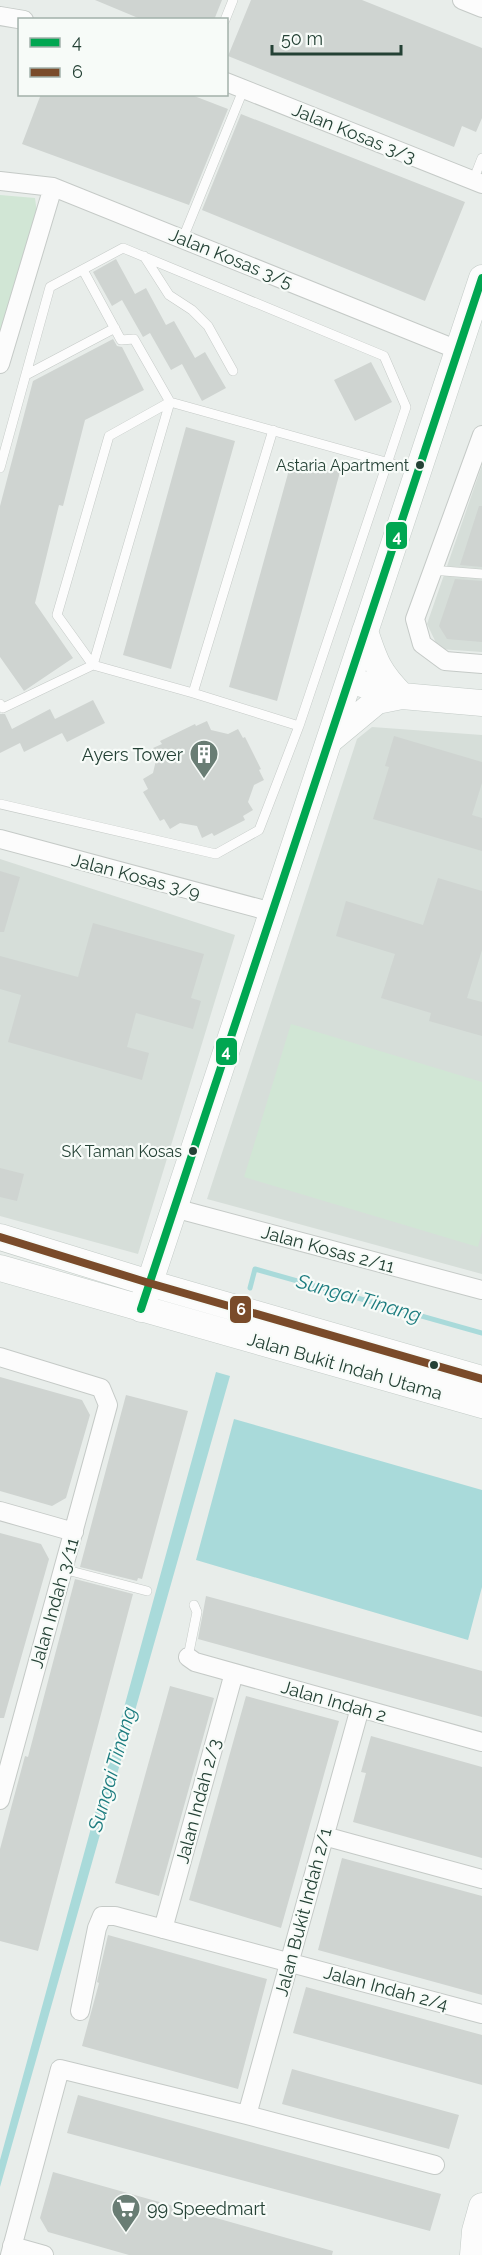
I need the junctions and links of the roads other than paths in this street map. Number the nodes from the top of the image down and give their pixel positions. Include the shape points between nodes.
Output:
1 (233, 0) edge
2 (462, 0) edge
3 (482, 8) edge
4 (226, 18) edge
5 (235, 85) edge
6 (482, 158) edge
7 (0, 181) edge
8 (478, 183) edge
9 (53, 187) junction
10 (183, 238) junction
11 (144, 256) junction
12 (83, 270) junction
13 (482, 278) edge
14 (115, 328) junction
15 (458, 350) junction
16 (0, 364) edge
17 (233, 371) dead end
18 (26, 375) junction
19 (170, 402) junction
20 (273, 430) junction
21 (482, 435) edge
22 (387, 463) junction
23 (0, 468) edge
24 (418, 471) junction
25 (474, 484) edge
26 (432, 570) junction
27 (482, 574) edge
28 (365, 631) junction
29 (482, 664) edge
30 (93, 665) junction
31 (349, 680) junction
32 (193, 693) junction
33 (402, 696) junction
34 (482, 703) edge
35 (0, 704) edge
36 (299, 726) junction
37 (329, 741) junction
38 (0, 804) edge
39 (0, 839) edge
40 (272, 912) junction
41 (174, 1208) junction
42 (0, 1237) edge
43 (0, 1268) edge
44 (149, 1283) junction
45 (482, 1290) edge
46 (141, 1309) junction
47 (0, 1357) edge
48 (482, 1379) edge
49 (482, 1405) edge
50 (0, 1511) edge
51 (74, 1532) junction
52 (63, 1569) junction
53 (147, 1592) dead end
54 (194, 1605) dead end
55 (188, 1657) joint
56 (234, 1673) junction
57 (360, 1708) junction
58 (482, 1741) edge
59 (4, 1771) edge
60 (0, 1800) edge
61 (324, 1836) junction
62 (482, 1879) edge
63 (163, 1929) junction
64 (289, 1963) junction
65 (80, 2012) dead end
66 (482, 2014) edge
67 (247, 2115) junction
68 (435, 2165) dead end
69 (482, 2206) edge
70 (11, 2250) edge
71 (44, 2255) edge
72 (473, 2255) edge

1 - 4 lane
2 - 3 street
5 - 8 street, Jalan Kosas 3/3
5 - 10 lane
6 - 8 lane
7 - 9 street, Jalan Kosas 3/5
9 - 10 street, Jalan Kosas 3/5
9 - 16 street
10 - 15 street, Jalan Kosas 3/5
11 - 12 lane via 123,248
11 - 17 lane via 169,295 208,326
11 - 22 lane via 384,356 406,407
12 - 14 lane
12 - 18 lane via 50,287
13 - 15 street
14 - 18 lane
14 - 19 lane via 121,340 134,339
15 - 24 street
18 - 23 lane
19 - 20 lane
19 - 30 lane
19 - 30 lane via 109,436 57,615
20 - 22 lane
20 - 32 lane
21 - 25 street
22 - 24 lane
22 - 36 lane
24 - 28 street
25 - 26 street
26 - 27 lane
26 - 29 street via 415,619 422,644 445,661
28 - 31 street
28 - 33 street via 376,664
30 - 32 lane
30 - 35 lane via 3,708
31 - 33 street
31 - 37 street
32 - 36 lane
33 - 34 street
33 - 37 street via 376,701
36 - 38 lane via 259,831 216,854
37 - 40 street
39 - 40 street, Jalan Kosas 3/9
40 - 41 street
41 - 44 street
41 - 45 street, Jalan Kosas 2/11
42 - 44 street, Jalan Bukit Indah Utama
43 - 46 street, Jalan Bukit Indah Utama
44 - 46 street
44 - 48 street, Jalan Bukit Indah Utama
46 - 49 street, Jalan Bukit Indah Utama
47 - 51 street, Jalan Indah 3/11 via 101,1388 108,1405
50 - 51 street
51 - 52 street, Jalan Indah 3/11
52 - 53 lane
52 - 59 street, Jalan Indah 3/11
54 - 55 lane via 197,1612
55 - 56 street, Jalan Indah 2
56 - 57 street, Jalan Indah 2
56 - 63 street, Jalan Indah 2/3
57 - 58 street, Jalan Indah 2
57 - 61 street, Jalan Bukit Indah 2/1
59 - 60 street, Jalan Indah 3/11
61 - 62 street
61 - 64 street, Jalan Bukit Indah 2/1
63 - 64 street, Jalan Indah 2/4
63 - 65 street, Jalan Indah 2/4 via 102,1916
64 - 66 street, Jalan Indah 2/4
64 - 67 street, Jalan Bukit Indah 2/1
67 - 68 street
67 - 70 street via 60,2069
69 - 72 street
70 - 71 street

